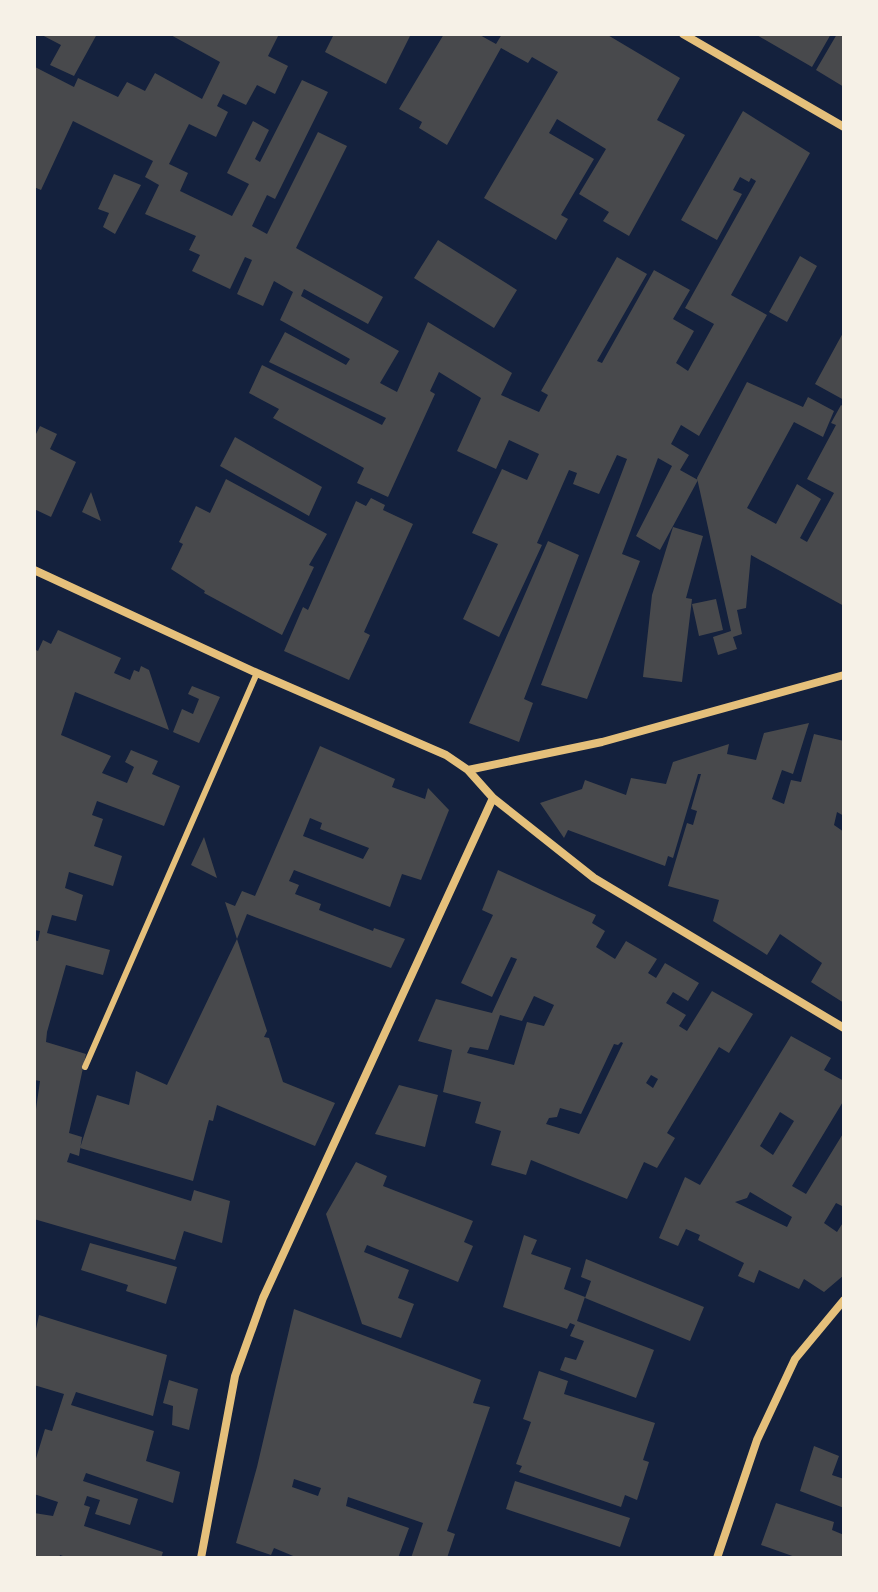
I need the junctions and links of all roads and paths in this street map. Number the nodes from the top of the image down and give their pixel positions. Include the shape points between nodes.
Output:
1 (683, 34) edge
2 (844, 127) edge
3 (34, 570) edge
4 (257, 673) junction
5 (844, 675) edge
6 (468, 770) junction
7 (493, 798) junction
8 (844, 1028) edge
9 (85, 1067) dead end
10 (844, 1300) edge
11 (201, 1558) edge
12 (717, 1558) edge

1 - 2 street
3 - 4 street
4 - 6 street via 446,755
4 - 9 lane
5 - 6 street via 602,742
6 - 7 street
7 - 8 street via 594,878
7 - 11 street via 263,1298 235,1376
10 - 12 street via 795,1359 757,1440

